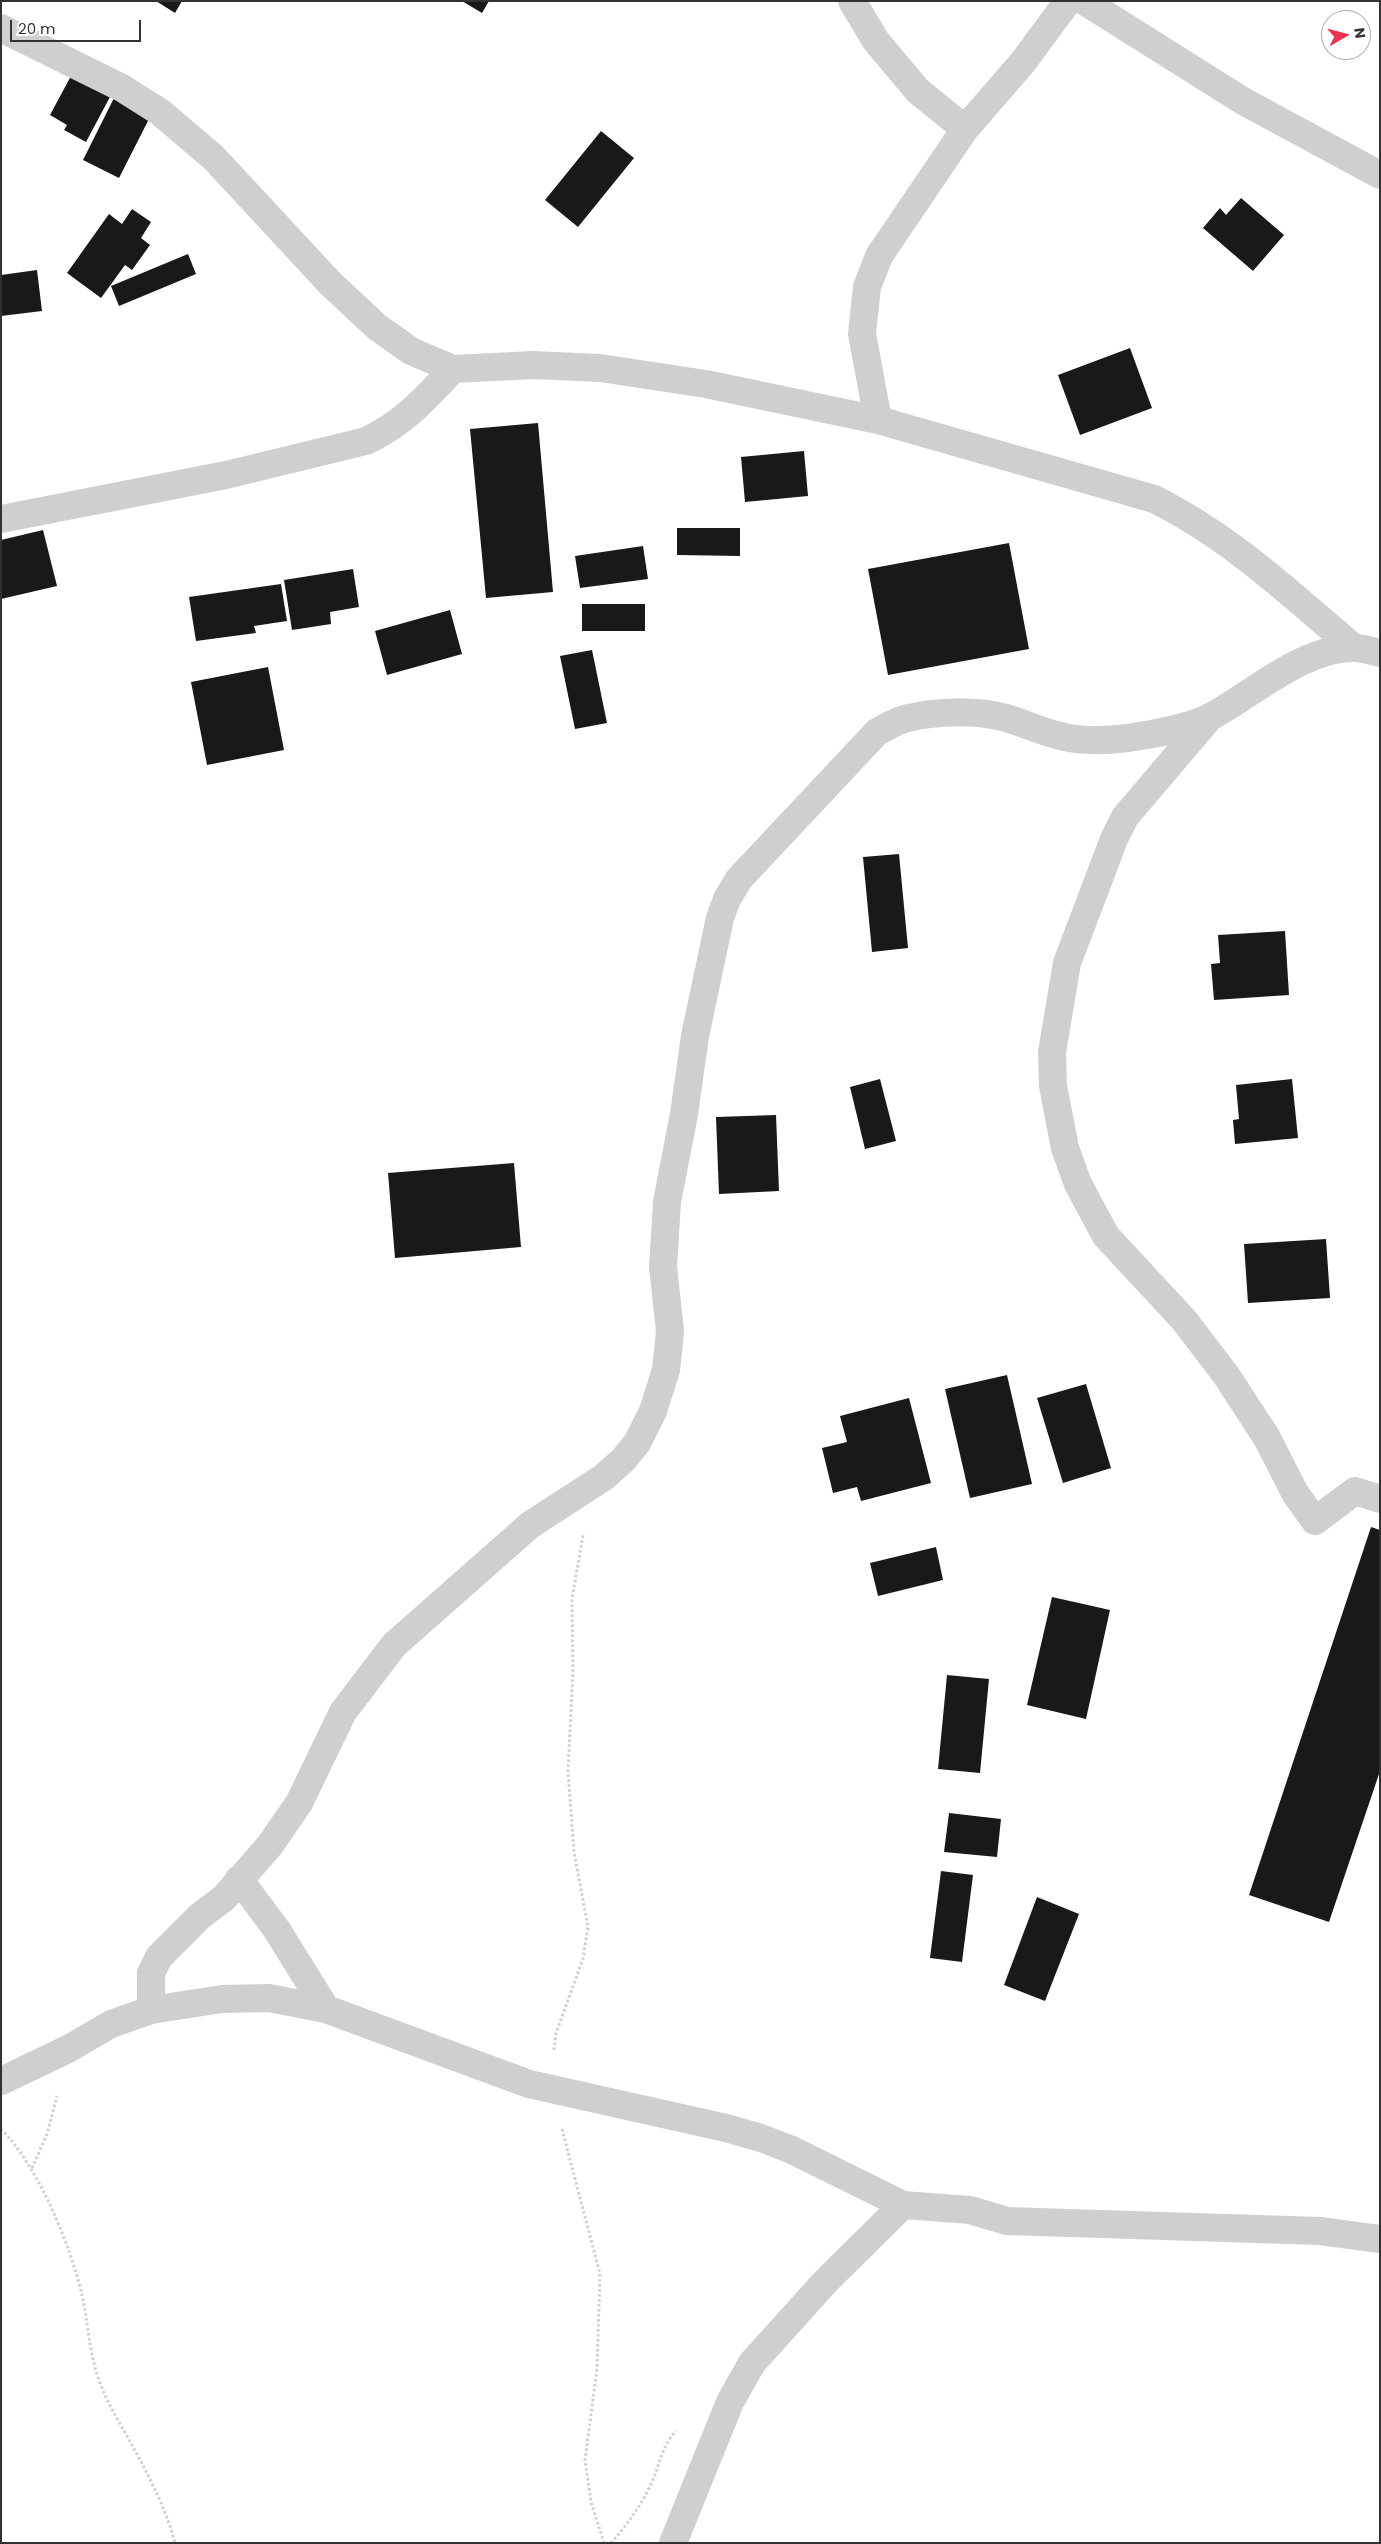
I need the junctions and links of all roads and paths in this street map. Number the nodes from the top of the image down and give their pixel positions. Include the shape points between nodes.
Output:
1 (852, 1) edge
2 (1068, 1) edge
3 (1084, 1) edge
4 (1, 28) edge
5 (965, 129) junction
6 (1380, 175) edge
7 (453, 369) junction
8 (878, 420) junction
9 (1, 519) edge
10 (1367, 650) edge
11 (1210, 717) junction
12 (1380, 1499) edge
13 (584, 1533) dead end
14 (239, 1879) junction
15 (326, 2009) junction
16 (151, 2010) junction
17 (68, 2049) junction
18 (1, 2081) edge
19 (557, 2090) junction
20 (1, 2129) edge
21 (32, 2168) junction
22 (903, 2205) junction
23 (1380, 2239) edge
24 (175, 2543) edge
25 (604, 2543) edge
26 (673, 2543) edge
27 (680, 2543) edge

1 - 5 street via 876,41 918,91
2 - 5 street via 1023,62
3 - 6 street via 1243,101
4 - 7 street via 122,88 160,112 214,158 330,284 378,327 411,351
5 - 8 street via 879,256 867,287 862,334
7 - 8 street via 532,365 600,368 706,384
7 - 9 street via 412,412 366,441 226,475
8 - 10 street via 1154,499 1190,517 1230,545
10 - 11 street via 1323,654 1283,672
11 - 12 street via 1125,817 1114,839 1067,963 1052,1052 1058,1117 1078,1184 1106,1236 1184,1320 1226,1375 1267,1438 1295,1493 1315,1521 1355,1491
11 - 14 street via 1163,731 1098,741 1059,736 991,715 940,714 908,718 878,732 739,879 720,918 695,1036 667,1202 663,1266 670,1331 666,1370 653,1411 637,1443 623,1460 604,1477 530,1525 394,1645 343,1712 299,1803 270,1845
13 - 19 path via 572,1599 573,1670 568,1770 574,1852 588,1927 583,1959 553,2046
14 - 15 street via 277,1930
14 - 16 street via 224,1898 159,1957 151,1973
15 - 16 street via 269,1998 222,1999
15 - 19 street via 529,2084
16 - 17 street via 111,2024
17 - 18 street
17 - 21 path via 47,2134
19 - 22 street via 761,2138
19 - 25 path via 554,2092 567,2150 600,2274 597,2369 585,2460 591,2502
20 - 21 path
21 - 24 path via 54,2216 79,2286 97,2377 111,2410 154,2486
22 - 23 street via 970,2210 1007,2221 1320,2231
22 - 26 street via 826,2281 752,2363 730,2402
22 - 27 street via 742,2388

